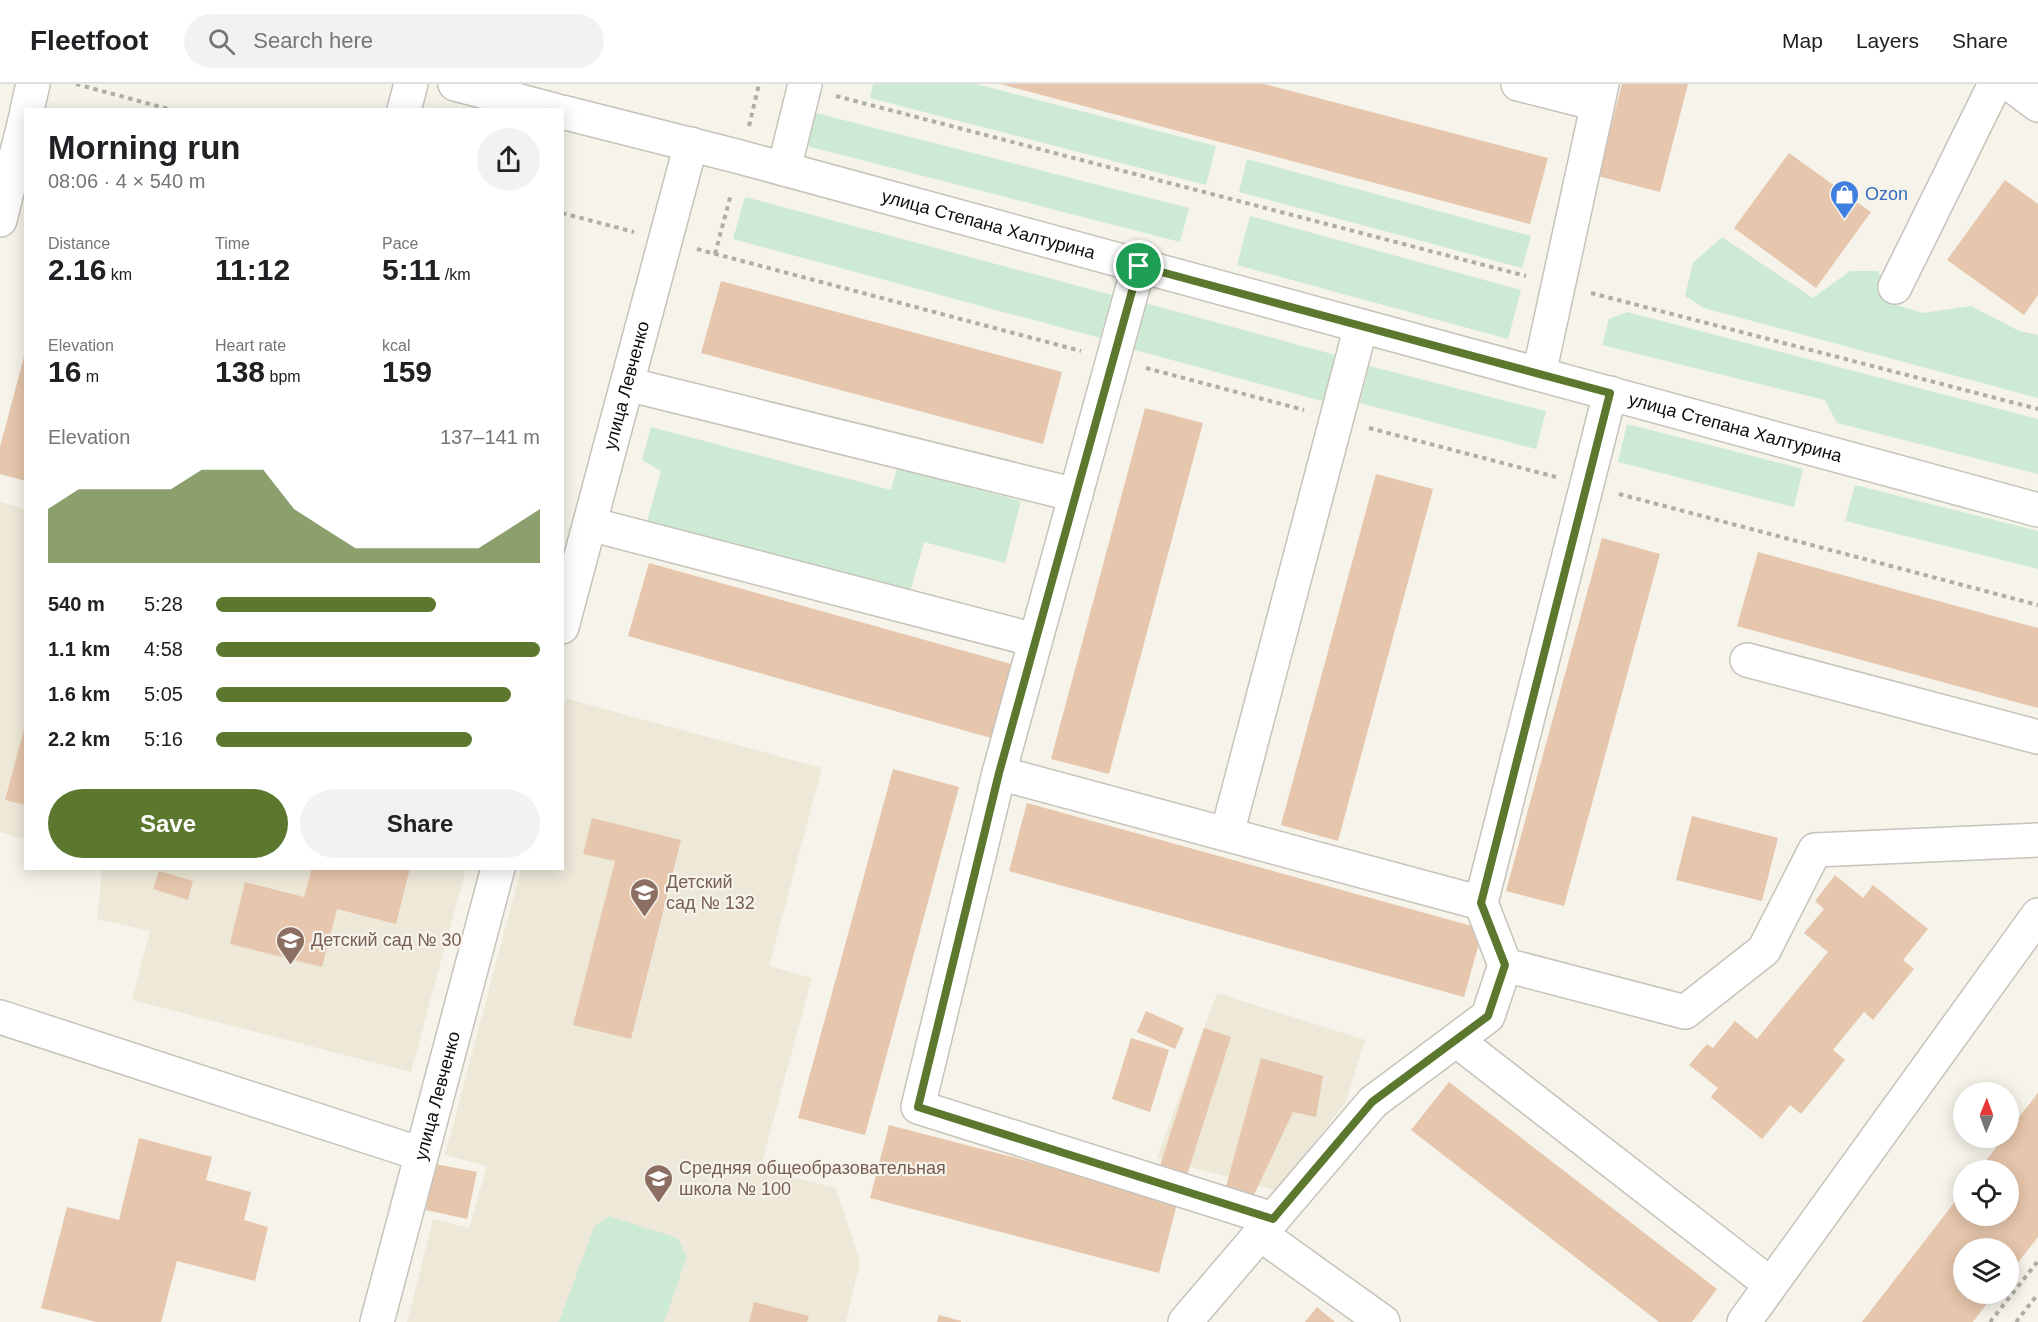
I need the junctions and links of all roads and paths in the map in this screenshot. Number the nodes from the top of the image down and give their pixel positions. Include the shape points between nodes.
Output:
1 (33, 84) edge
2 (76, 84) edge
3 (411, 84) edge
4 (759, 84) edge
5 (1518, 84) edge
6 (1995, 84) edge
7 (2010, 84) edge
8 (805, 86) edge
9 (1599, 94) edge
10 (471, 95) edge
11 (2038, 105) edge
12 (27, 108) edge
13 (165, 108) edge
14 (405, 108) edge
15 (543, 108) edge
16 (564, 112) edge
17 (24, 122) edge
18 (748, 126) dead end
19 (691, 144) junction
20 (784, 169) junction
21 (4, 187) edge
22 (731, 194) dead end
23 (564, 214) edge
24 (0, 220) edge
25 (666, 240) junction
26 (715, 254) junction
27 (1139, 266) junction
28 (1558, 284) junction
29 (1895, 287) dead end
30 (1361, 326) junction
31 (1113, 360) junction
32 (1539, 374) junction
33 (627, 384) junction
34 (1610, 393) junction
35 (2038, 409) edge
36 (1337, 419) junction
37 (1587, 485) junction
38 (1076, 495) junction
39 (2038, 510) edge
40 (590, 524) junction
41 (2038, 605) edge
42 (564, 620) edge
43 (1035, 640) junction
44 (1747, 660) dead end
45 (2038, 737) edge
46 (999, 773) junction
47 (1227, 834) junction
48 (2038, 840) edge
49 (497, 870) edge
50 (1481, 903) junction
51 (2038, 915) edge
52 (1505, 965) junction
53 (0, 1017) edge
54 (1456, 1040) junction
55 (421, 1154) junction
56 (1266, 1227) junction
57 (2038, 1261) edge
58 (1770, 1284) junction
59 (2038, 1294) edge
60 (377, 1322) edge
61 (1185, 1322) edge
62 (1383, 1322) edge
63 (1744, 1322) edge
64 (1990, 1322) edge
65 (2016, 1322) edge

1 - 12 street
2 - 13 path
3 - 14 street
4 - 18 path
5 - 9 street
6 - 29 street
7 - 11 street
8 - 20 street
8 - 28 path
9 - 28 street
10 - 15 street
16 - 19 street, улица Степана Халтурина
17 - 21 street
19 - 20 street, улица Степана Халтурина
19 - 25 street, улица Левченко
20 - 27 street, улица Степана Халтурина
21 - 24 street
22 - 26 path
23 - 25 path
25 - 26 path
25 - 33 street, улица Левченко
26 - 31 path
27 - 30 street, улица Степана Халтурина
27 - 31 street
28 - 32 street
28 - 35 path
30 - 32 street, улица Степана Халтурина
30 - 36 street
31 - 36 path
31 - 38 street
32 - 34 street, улица Степана Халтурина
33 - 38 street
33 - 40 street, улица Левченко
34 - 37 street
34 - 39 street, улица Степана Халтурина
36 - 37 path
36 - 47 street
37 - 41 path
37 - 50 street
38 - 43 street
40 - 42 street, улица Левченко
40 - 43 street
43 - 46 street
44 - 45 street
46 - 47 street
46 - 56 street via 918,1107
47 - 50 street
48 - 52 street via 1815,849 1764,950 1685,1012
49 - 55 street, улица Левченко
50 - 52 street
51 - 58 street
52 - 54 street via 1488,1016
53 - 55 street
54 - 56 street via 1372,1102
54 - 58 street
55 - 60 street, улица Левченко
56 - 61 street
56 - 62 street
57 - 64 path
58 - 63 street
59 - 65 path

